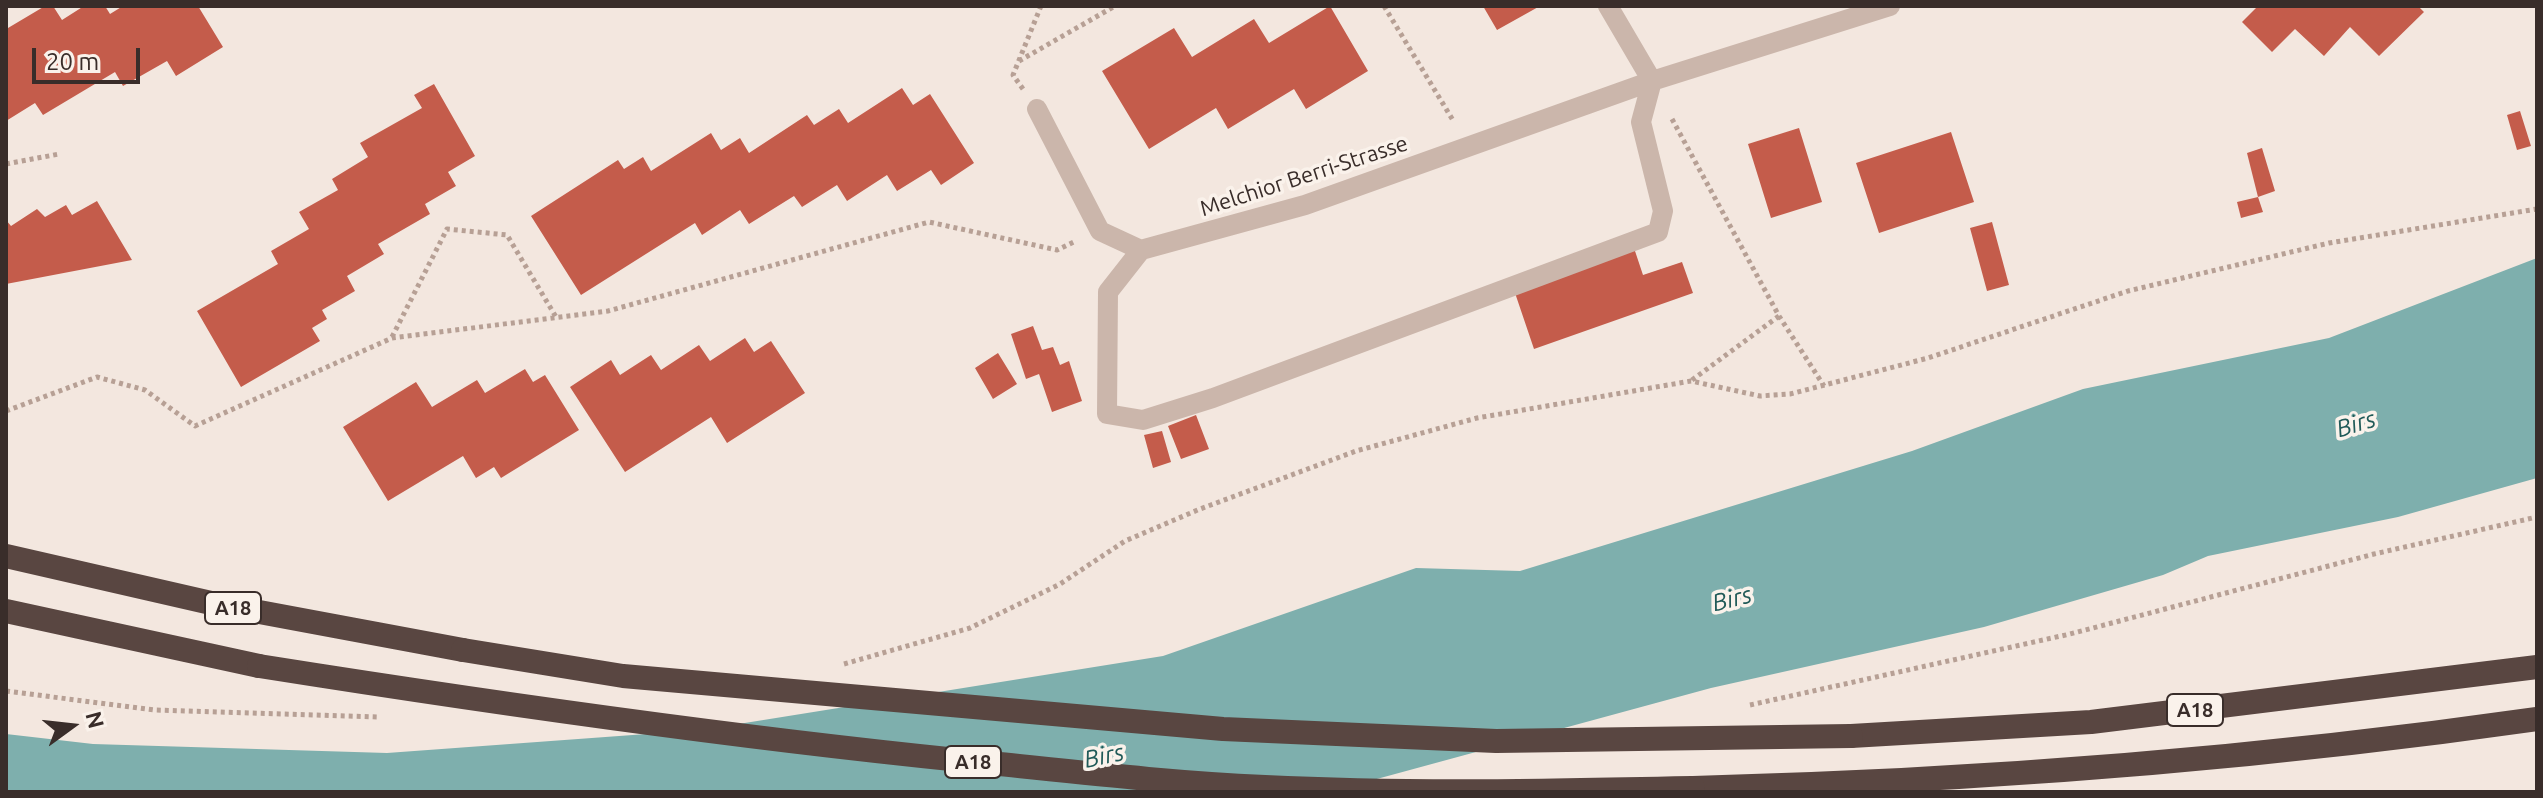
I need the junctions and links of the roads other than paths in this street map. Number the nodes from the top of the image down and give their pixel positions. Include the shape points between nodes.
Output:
1 (1608, 6) edge
2 (1890, 6) edge
3 (1652, 81) junction
4 (1037, 109) road end
5 (1141, 250) junction
6 (6, 556) edge
7 (6, 611) edge
8 (2537, 667) edge
9 (2537, 719) edge

1 - 3 street
2 - 3 street, Melchior Berri-Strasse
3 - 5 street, Melchior Berri-Strasse via 1305,205
3 - 5 street via 1641,122 1663,211 1658,232 1298,368 1143,420 1107,414 1108,292
4 - 5 street via 1100,231
6 - 8 highway, A18, bridge via 211,603 623,676 1223,729 1496,741 1851,736 2091,722
7 - 9 highway, A18, bridge via 259,666 563,715 834,748 1264,787 1491,791 1879,784 2163,764

